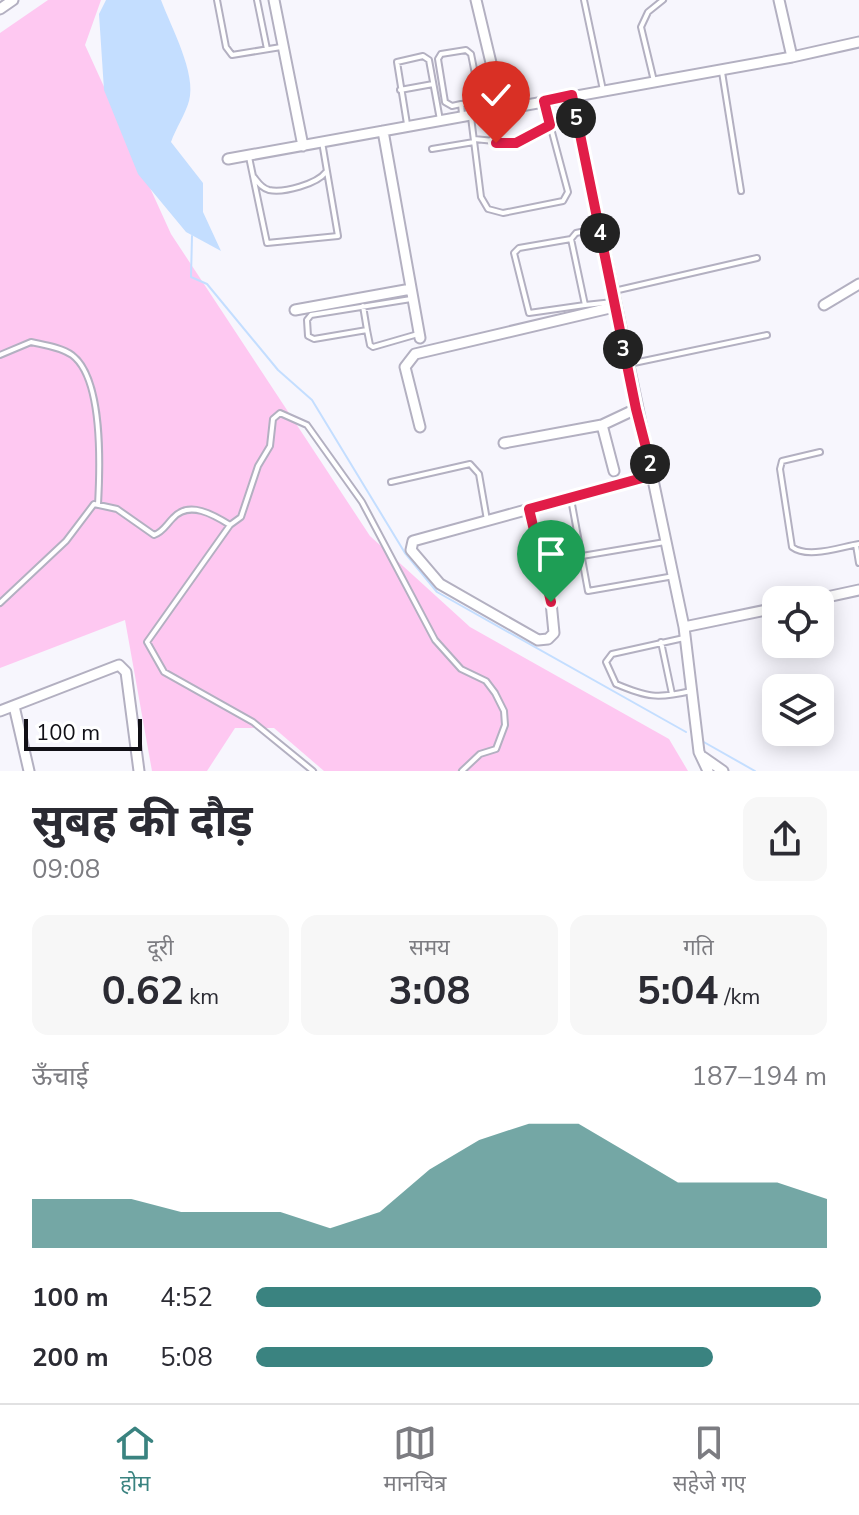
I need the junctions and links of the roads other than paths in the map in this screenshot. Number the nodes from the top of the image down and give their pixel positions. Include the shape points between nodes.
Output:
1 (13, 0) edge
2 (217, 0) edge
3 (257, 0) edge
4 (274, 0) edge
5 (476, 0) edge
6 (584, 0) edge
7 (663, 0) edge
8 (779, 0) edge
9 (0, 9) edge
10 (859, 42) edge
11 (283, 46) junction
12 (267, 49) junction
13 (792, 57) junction
14 (721, 70) junction
15 (654, 81) junction
16 (433, 84) junction
17 (400, 90) junction
18 (603, 90) junction
19 (572, 95) junction
20 (544, 101) junction
21 (461, 104) junction
22 (502, 109) junction
23 (466, 116) junction
24 (440, 121) junction
25 (550, 125) junction
26 (407, 127) junction
27 (383, 131) junction
28 (474, 141) junction
29 (322, 142) junction
30 (303, 146) junction
31 (432, 149) dead end
32 (249, 155) junction
33 (228, 159) dead end
34 (327, 171) junction
35 (252, 175) junction
36 (741, 191) dead end
37 (599, 228) junction
38 (571, 239) junction
39 (757, 258) dead end
40 (859, 284) edge
41 (611, 291) junction
42 (412, 294) junction
43 (614, 304) junction
44 (585, 305) junction
45 (824, 305) dead end
46 (363, 306) junction
47 (295, 310) dead end
48 (367, 330) junction
49 (767, 335) dead end
50 (420, 336) joint
51 (0, 355) edge
52 (626, 364) junction
53 (636, 409) junction
54 (602, 425) junction
55 (420, 427) dead end
56 (504, 443) dead end
57 (820, 452) dead end
58 (614, 471) dead end
59 (653, 475) junction
60 (391, 482) dead end
61 (571, 499) junction
62 (98, 505) junction
63 (529, 509) junction
64 (488, 522) junction
65 (230, 525) junction
66 (667, 541) junction
67 (858, 544) edge
68 (582, 556) junction
69 (859, 563) edge
70 (675, 575) junction
71 (859, 590) edge
72 (834, 595) edge
73 (0, 603) edge
74 (762, 612) edge
75 (685, 632) junction
76 (661, 642) junction
77 (693, 690) junction
78 (673, 695) junction
79 (14, 706) junction
80 (0, 711) edge
81 (699, 752) junction
82 (29, 771) edge
83 (139, 771) edge
84 (313, 771) edge
85 (462, 771) edge
86 (708, 771) edge
87 (723, 771) edge

1 - 9 street
2 - 12 lane via 228,52
3 - 12 lane
4 - 11 street
5 - 22 street
6 - 18 lane
7 - 15 lane via 648,12 641,27
8 - 13 street
10 - 13 street
11 - 12 lane
11 - 30 street
13 - 14 street
14 - 15 street
14 - 36 lane
15 - 18 street
16 - 17 lane
16 - 17 lane via 427,58 411,58 397,62
16 - 24 lane
17 - 26 lane
18 - 19 street
19 - 20 street
19 - 37 street
20 - 22 street
20 - 25 lane
21 - 21 lane via 473,103 479,94 466,50 438,57 445,102
21 - 23 lane
22 - 23 street
23 - 24 street
23 - 28 lane
24 - 26 street
25 - 28 lane via 516,143
25 - 28 lane via 568,192 563,201 503,213 488,209 481,197
26 - 27 street
27 - 29 street
27 - 42 street
28 - 31 lane
29 - 30 street
29 - 34 lane
30 - 32 street
32 - 33 street
32 - 35 lane
34 - 35 lane via 316,182 273,190
34 - 35 lane via 338,236 282,244 264,238
37 - 38 lane
37 - 41 street
38 - 44 lane
38 - 44 lane via 515,250 526,310 533,314
39 - 41 lane
40 - 45 street
41 - 43 street
42 - 46 lane
42 - 47 street
42 - 50 street
43 - 44 lane
43 - 52 street
43 - 55 street via 415,354 405,367
46 - 48 lane
46 - 48 lane via 311,315 308,336
48 - 50 lane via 373,347
49 - 52 lane
51 - 62 lane via 31,342 72,355 87,373 99,446
52 - 53 street
53 - 54 street
53 - 59 street
54 - 56 street
54 - 58 street
57 - 67 lane via 782,461 792,547 813,551
59 - 61 street
59 - 66 street
60 - 64 lane via 470,464 479,474
61 - 63 street
61 - 68 lane
62 - 65 lane via 117,509 154,535 176,514 192,509
62 - 73 lane via 83,514 66,541
63 - 64 street
63 - 64 street via 551,602 554,633 548,639 538,640 440,584 411,550 413,541 423,537
65 - 84 lane via 147,642 164,672 253,722
65 - 85 lane via 241,517 270,446 273,419 280,413 307,425 362,502 435,640 461,669 486,681 504,711 496,749 480,754
66 - 68 lane
66 - 70 street
67 - 69 lane
68 - 70 lane via 591,593
70 - 75 street
71 - 72 street
74 - 75 street
75 - 76 lane
75 - 77 street
76 - 78 lane
76 - 78 lane via 612,654 606,662 616,684 653,698
77 - 78 lane
77 - 81 street
79 - 80 street
79 - 82 street
79 - 83 street via 119,665 126,672
81 - 86 street
81 - 87 street

